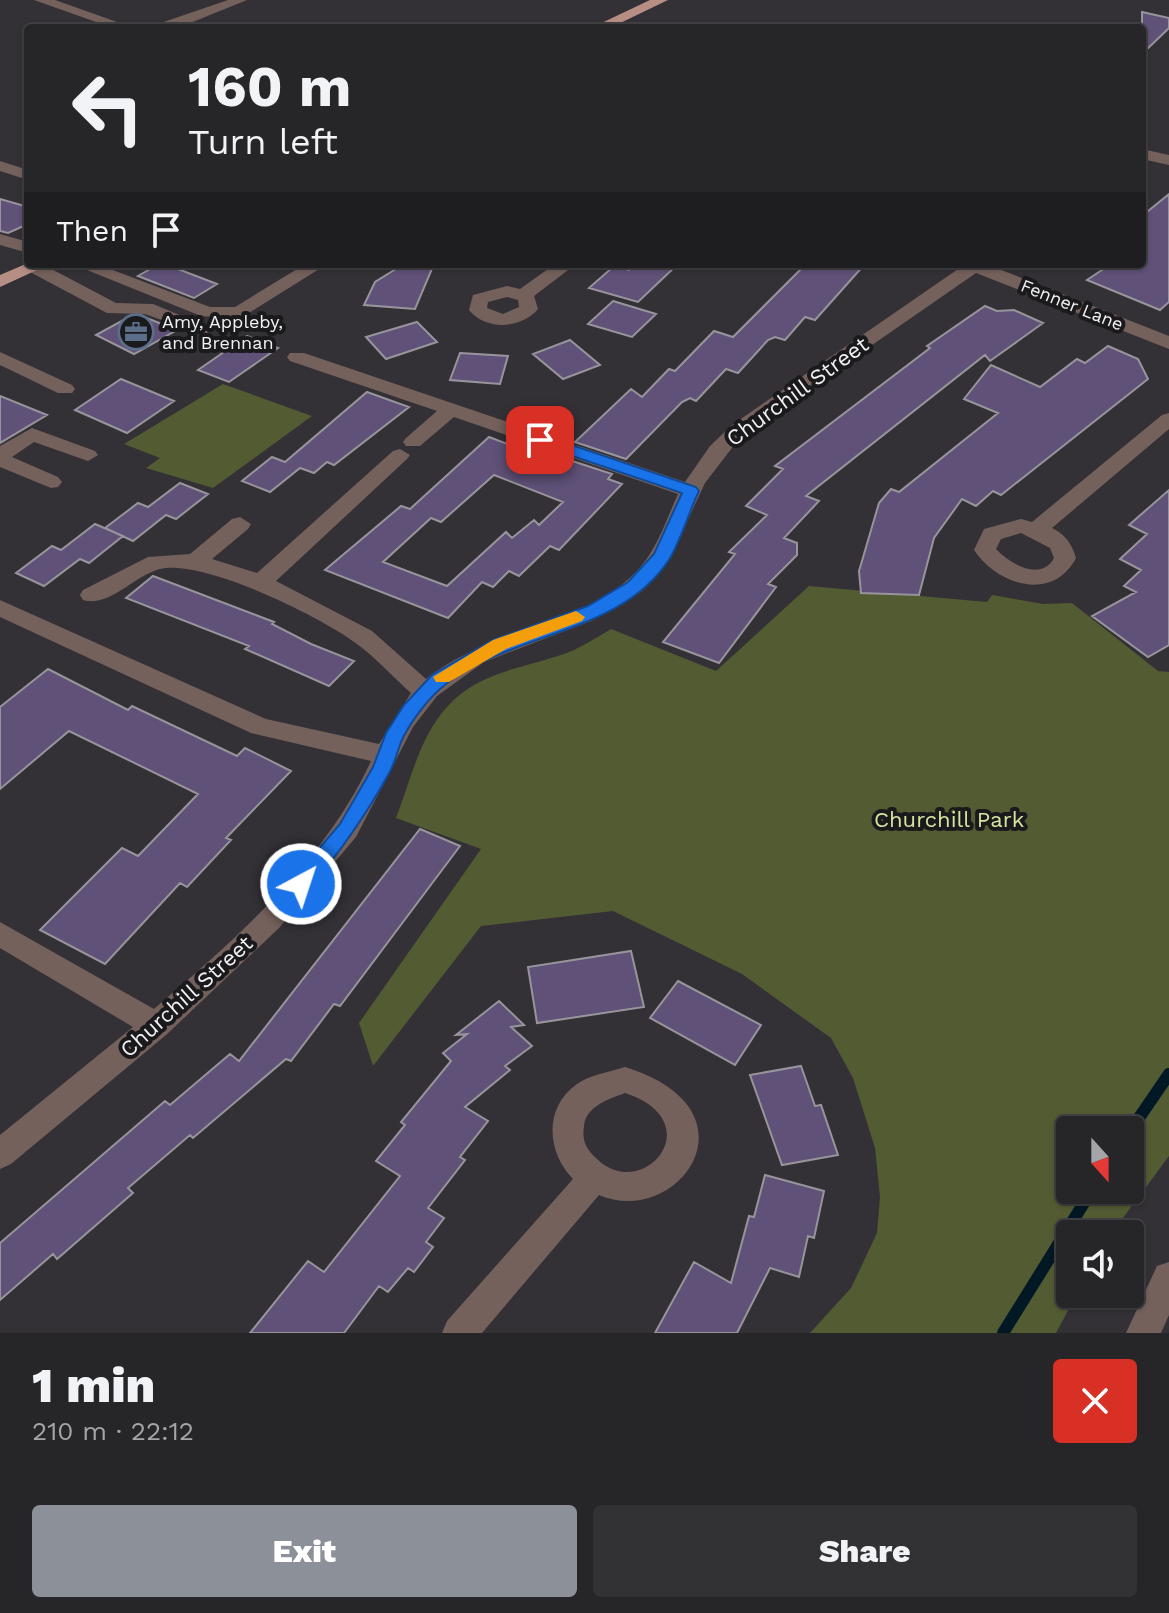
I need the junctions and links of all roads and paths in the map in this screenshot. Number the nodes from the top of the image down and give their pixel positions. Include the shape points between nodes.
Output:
1 (41, 0) edge
2 (240, 0) edge
3 (661, 0) edge
4 (115, 24) edge
5 (176, 24) edge
6 (609, 24) edge
7 (1146, 155) edge
8 (1169, 160) edge
9 (0, 166) edge
10 (24, 174) edge
11 (0, 239) edge
12 (24, 247) edge
13 (33, 268) edge
14 (41, 268) edge
15 (92, 268) edge
16 (312, 268) edge
17 (561, 268) edge
18 (969, 268) edge
19 (981, 268) edge
20 (0, 282) edge
21 (523, 295) dead end
22 (204, 329) dead end
23 (1169, 343) edge
24 (297, 357) dead end
25 (0, 358) edge
26 (65, 389) dead end
27 (451, 410) junction
28 (1169, 419) edge
29 (88, 455) dead end
30 (0, 457) edge
31 (51, 482) dead end
32 (691, 491) junction
33 (240, 524) dead end
34 (1037, 529) dead end
35 (195, 561) junction
36 (261, 582) junction
37 (91, 595) dead end
38 (0, 608) edge
39 (425, 692) junction
40 (387, 755) junction
41 (0, 934) edge
42 (156, 1026) junction
43 (0, 1154) edge
44 (593, 1179) dead end
45 (1169, 1278) edge
46 (459, 1333) edge
47 (1143, 1333) edge

1 - 4 street
2 - 5 street
3 - 6 main road
7 - 8 street
9 - 10 street
11 - 12 street
13 - 20 main road
14 - 22 street via 113,309 147,308
15 - 16 street via 208,312 239,313
17 - 21 street
18 - 32 street, Churchill Street via 719,448 697,474
19 - 23 street, Fenner Lane
24 - 27 street
25 - 26 street
27 - 32 street
27 - 36 street
28 - 34 street
29 - 30 street via 32,434
30 - 31 street
32 - 39 street, Churchill Street via 662,556 634,586 594,611 499,644
33 - 35 street
35 - 36 street
35 - 37 street via 156,562
36 - 39 street via 364,637
38 - 40 street via 260,727
39 - 40 street, Churchill Street
40 - 42 street, Churchill Street via 353,820 301,884 226,964
41 - 42 street
42 - 43 street, Churchill Street
44 - 46 street
45 - 47 street

